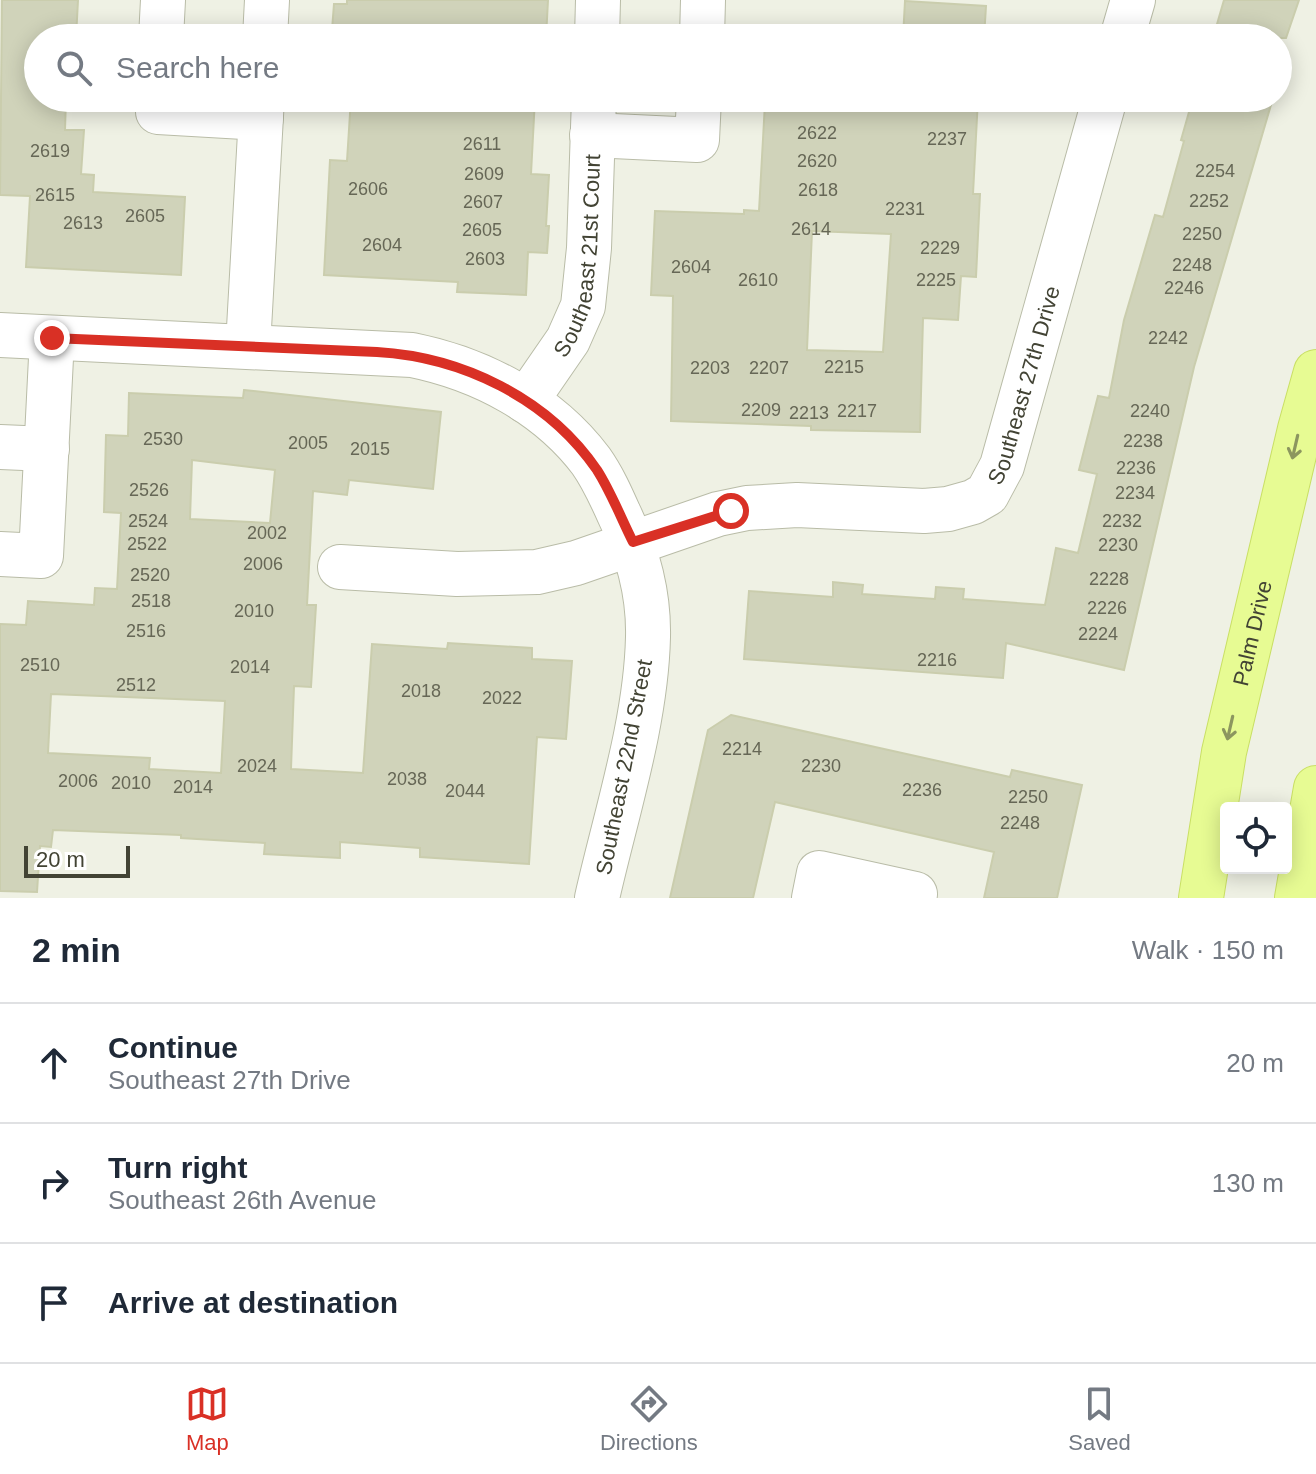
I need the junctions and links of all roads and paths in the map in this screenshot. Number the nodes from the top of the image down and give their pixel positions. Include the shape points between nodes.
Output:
1 (163, 0) edge
2 (267, 0) edge
3 (598, 0) edge
4 (703, 0) edge
5 (1133, 0) edge
6 (162, 24) edge
7 (266, 24) edge
8 (597, 24) edge
9 (702, 24) edge
10 (1126, 24) edge
11 (261, 112) edge
12 (698, 112) edge
13 (1101, 112) edge
14 (593, 117) edge
15 (0, 335) edge
16 (52, 338) junction
17 (248, 346) junction
18 (1316, 372) edge
19 (526, 401) junction
20 (0, 447) edge
21 (47, 449) junction
22 (633, 542) junction
23 (20, 555) edge
24 (340, 567) dead end
25 (1316, 788) edge
26 (597, 898) edge
27 (814, 898) edge
28 (914, 898) edge
29 (1201, 898) edge
30 (1297, 898) edge

1 - 6 street
2 - 7 street
3 - 8 street
4 - 9 street
5 - 10 street
11 - 17 street
12 - 14 street via 697,140
13 - 22 street, Southeast 27th Drive via 1002,466 987,494 935,511 823,505 747,508
14 - 19 street, Southeast 21st Court via 583,306 568,340
15 - 16 street, Southeast 22nd Street
16 - 17 street, Southeast 22nd Street
16 - 21 street
17 - 19 street, Southeast 22nd Street via 427,358 477,375
18 -> 29 main road, Palm Drive via 1224,752
19 - 22 street, Southeast 22nd Street via 568,435 591,463
20 - 21 street
21 - 23 street
22 - 24 street, Southeast 27th Drive via 537,572 457,574
22 - 26 street, Southeast 22nd Street via 647,599 646,666
25 - 30 main road
27 - 28 street via 819,873 915,894

